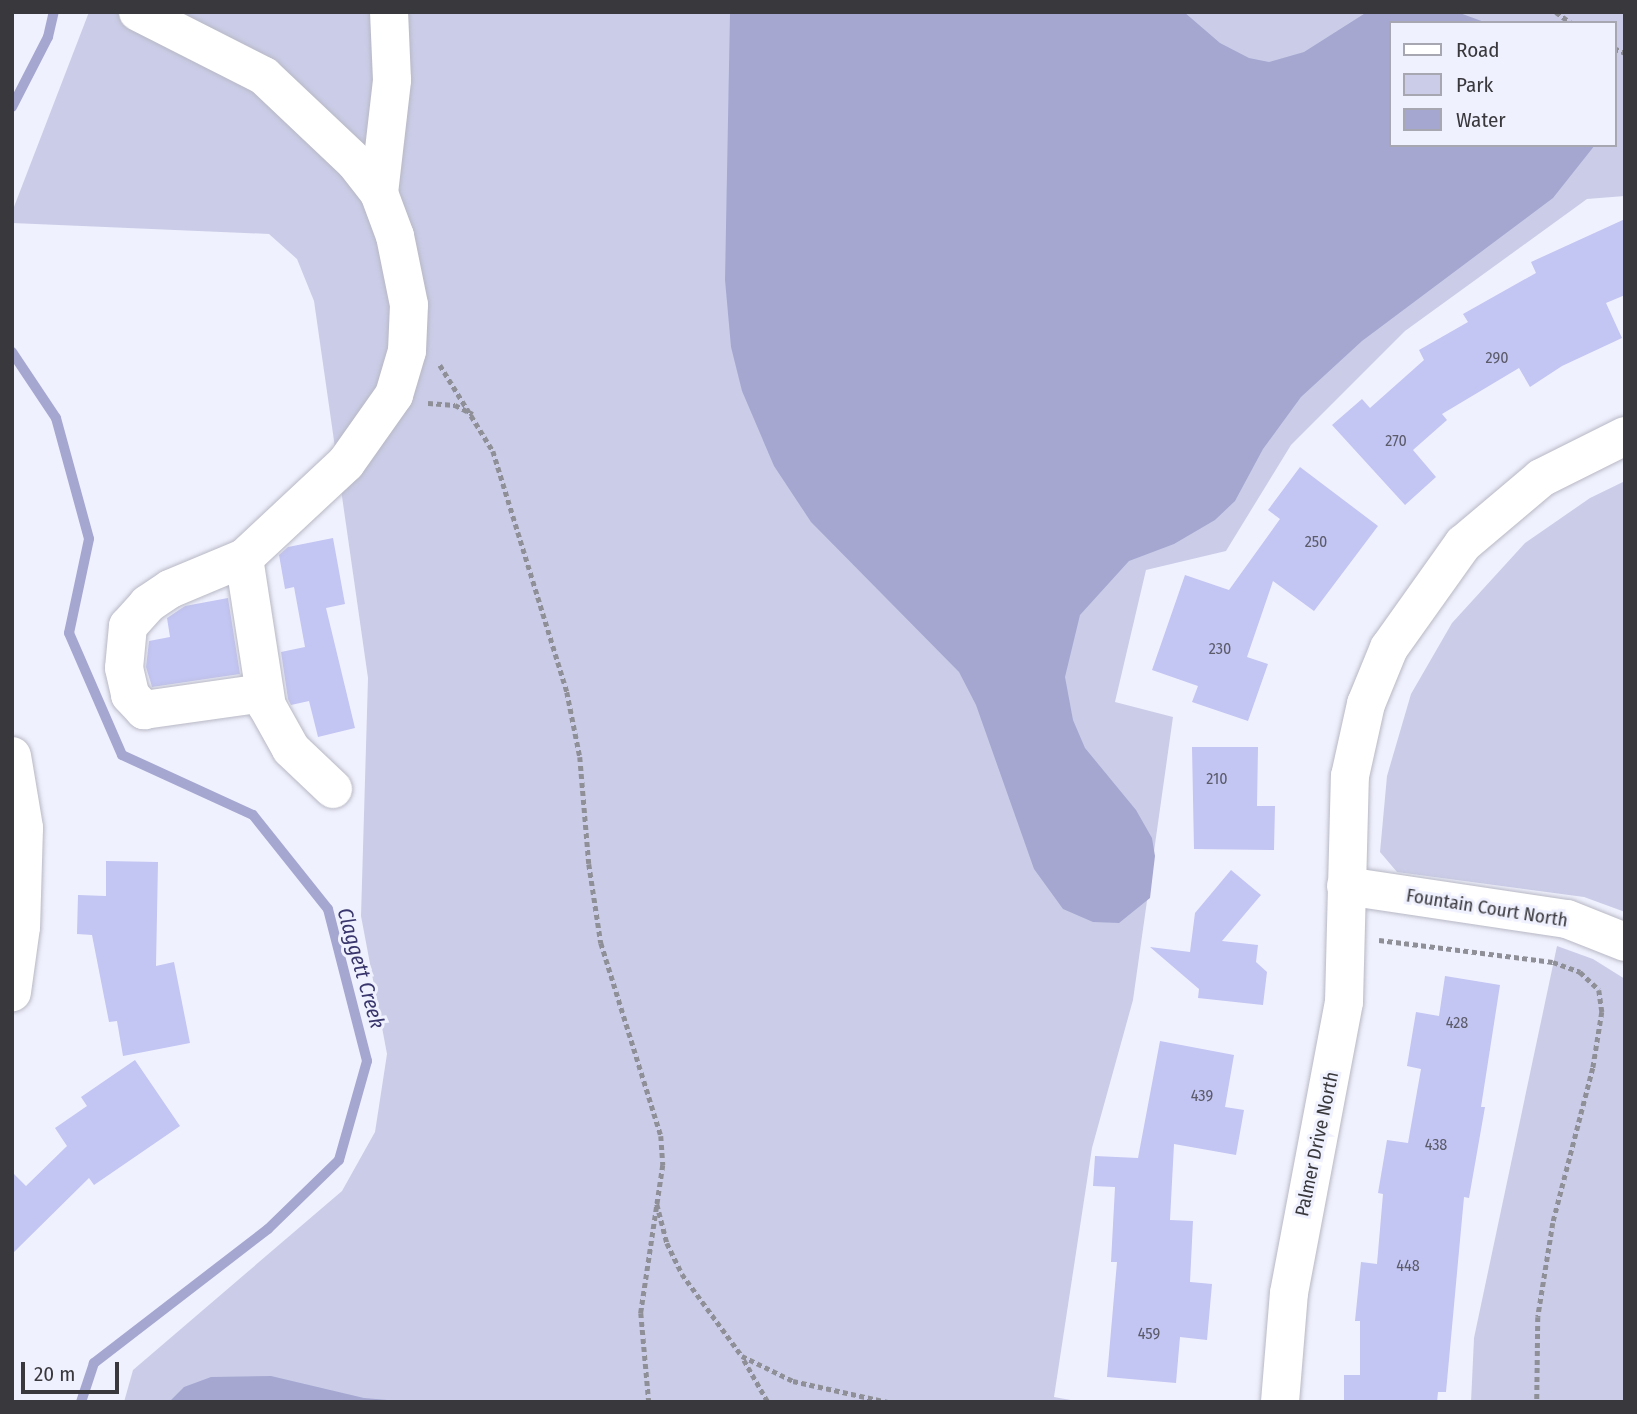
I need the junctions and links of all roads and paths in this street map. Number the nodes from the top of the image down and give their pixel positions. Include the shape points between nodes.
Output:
1 (138, 12) edge
2 (388, 12) edge
3 (379, 193) junction
4 (437, 360) dead end
5 (1625, 436) edge
6 (244, 558) junction
7 (263, 693) junction
8 (12, 755) edge
9 (333, 789) dead end
10 (1346, 886) junction
11 (1370, 939) dead end
12 (1625, 942) edge
13 (12, 992) edge
14 (657, 1201) junction
15 (742, 1356) junction
16 (649, 1402) edge
17 (768, 1402) edge
18 (888, 1402) edge
19 (1280, 1402) edge
20 (1537, 1402) edge

1 - 3 street via 264,76 321,126
2 - 3 street via 392,80
3 - 6 street via 395,236 409,305 407,351 394,395 346,463
4 - 14 path via 493,451 567,692 580,757 601,943 661,1136 663,1165
5 - 10 street, Palmer Drive North via 1541,478 1462,544 1389,648 1366,704 1350,776
6 - 7 street
6 - 7 street via 170,589 148,604 128,626 124,668 130,695 144,710
7 - 9 street via 275,726
8 - 13 street via 24,828 22,927
10 - 12 street, Fountain Court North via 1567,919
10 - 19 street, Palmer Drive North via 1344,1002 1289,1293
11 - 20 path via 1553,962 1580,972 1599,990 1602,1012 1593,1068 1553,1223 1538,1317
14 - 15 path via 667,1243 682,1274
14 - 16 path via 641,1313
15 - 17 path
15 - 18 path via 793,1381

